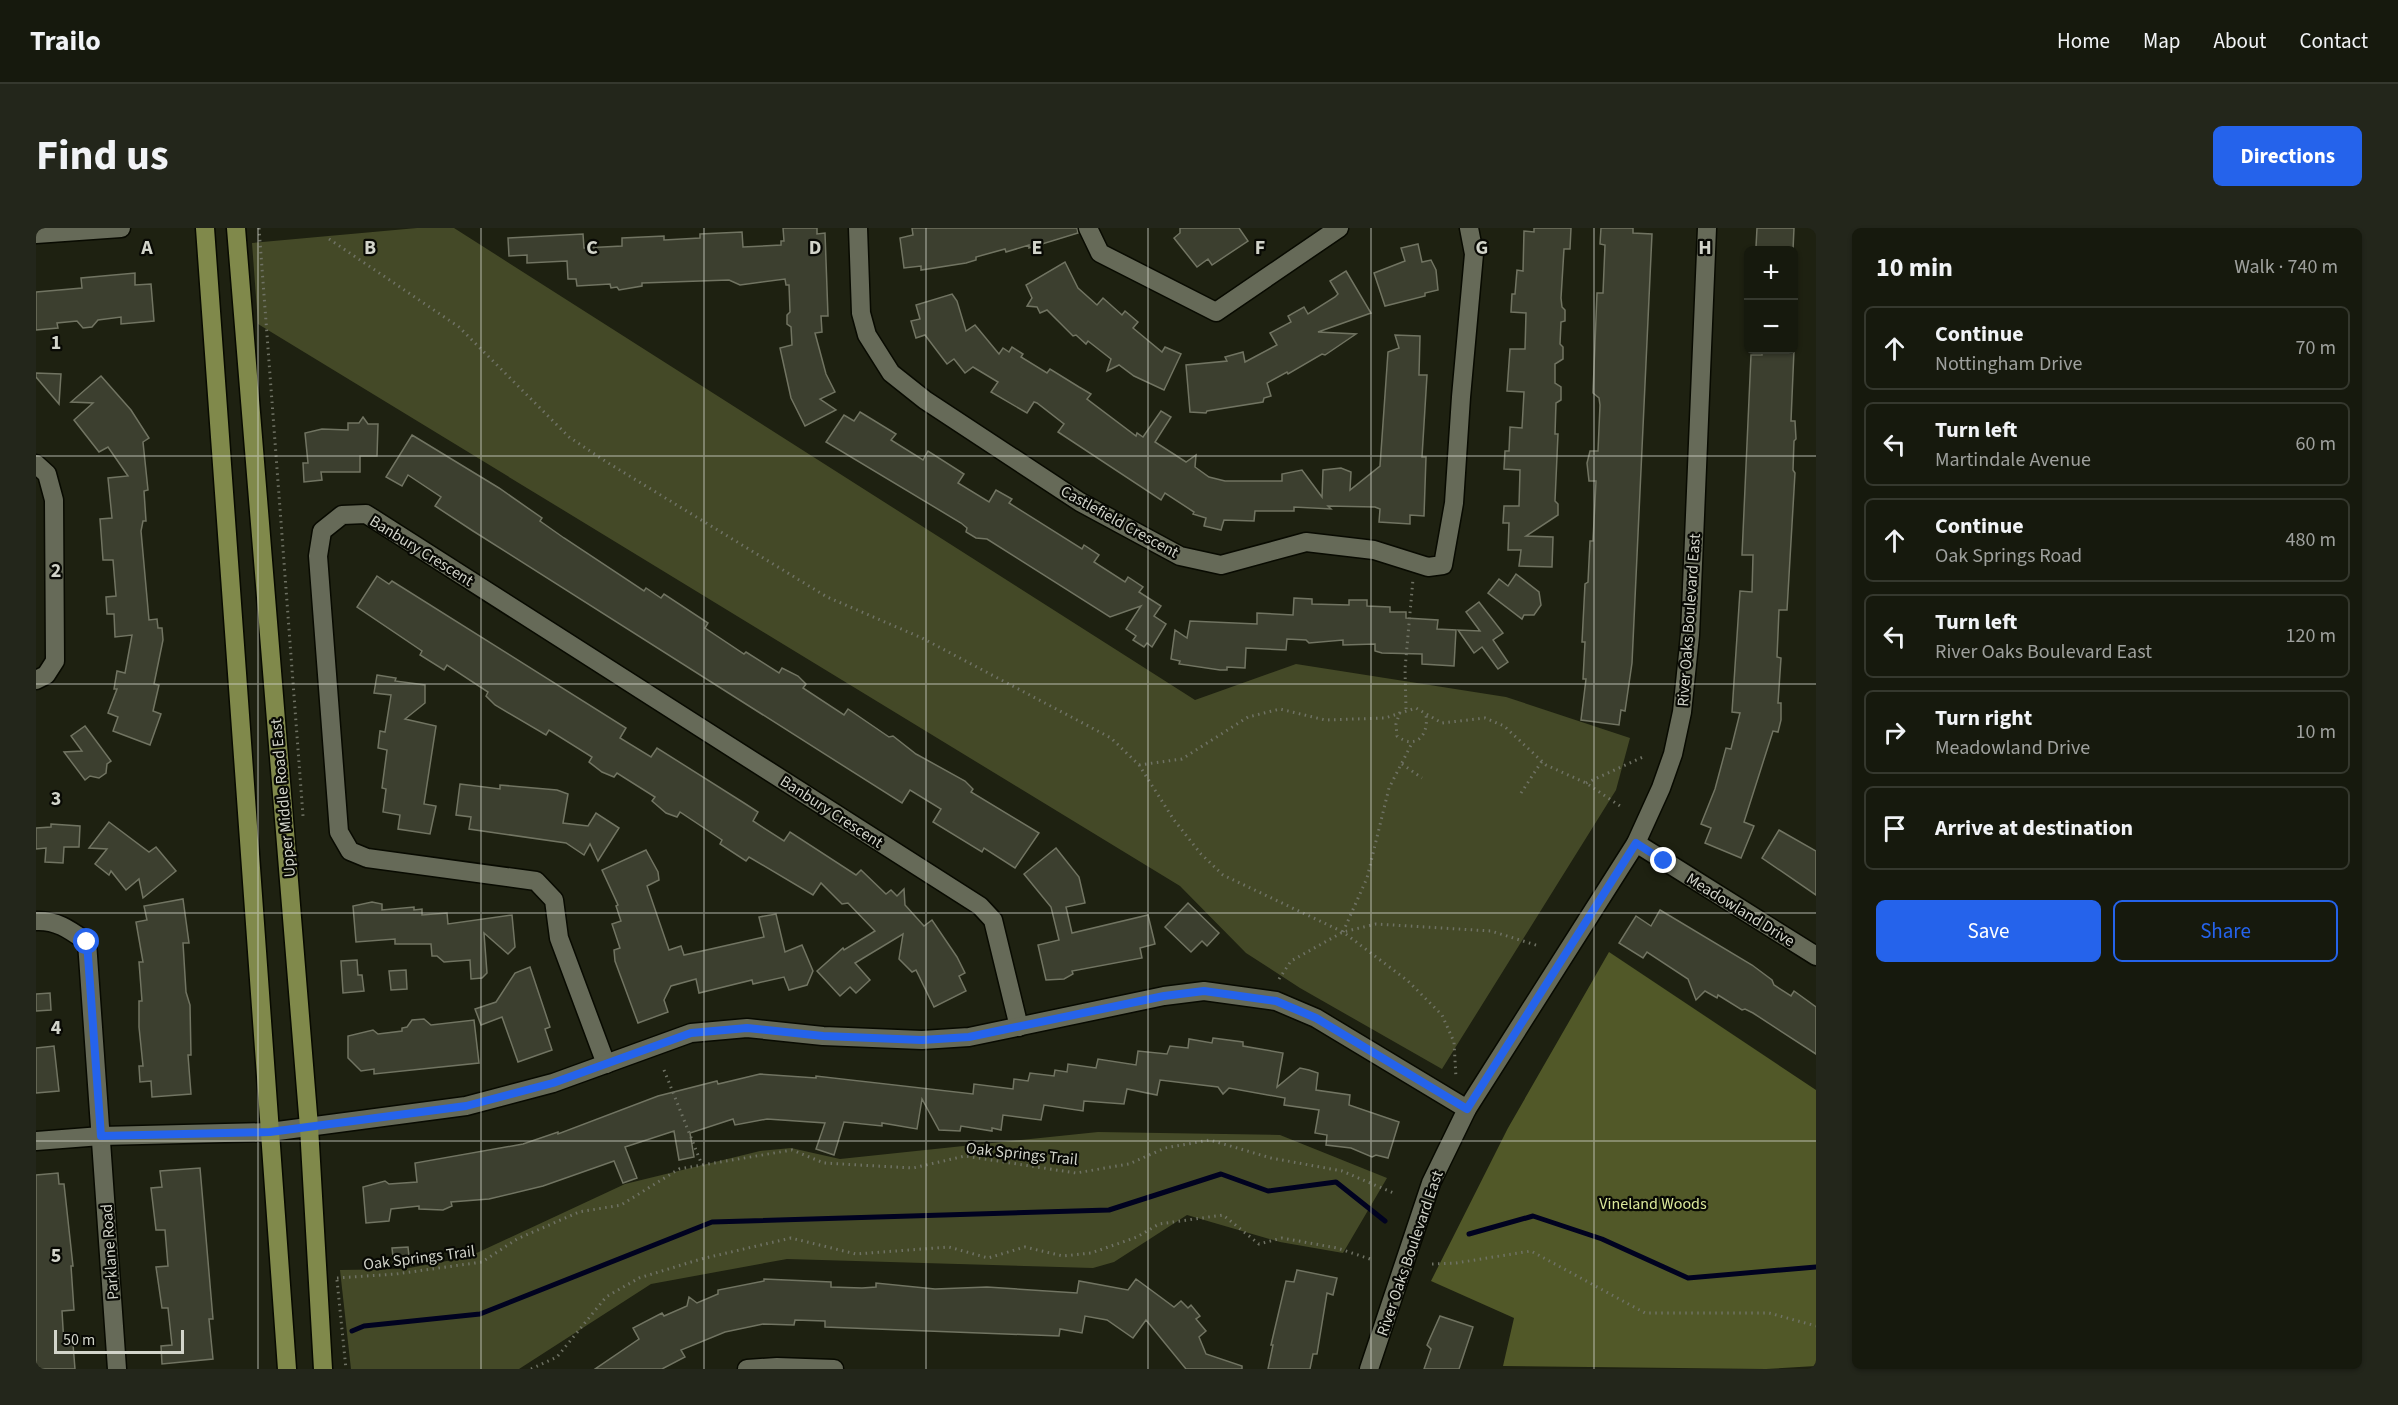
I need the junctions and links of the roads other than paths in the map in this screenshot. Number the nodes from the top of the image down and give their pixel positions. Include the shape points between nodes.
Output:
1 (121, 228) edge
2 (204, 228) edge
3 (236, 228) edge
4 (858, 228) edge
5 (1088, 228) edge
6 (1339, 228) edge
7 (1470, 228) edge
8 (1707, 228) edge
9 (36, 234) edge
10 (36, 464) edge
11 (36, 680) edge
12 (1636, 843) junction
13 (36, 921) edge
14 (1816, 956) edge
15 (1019, 1027) junction
16 (606, 1064) junction
17 (1467, 1109) junction
18 (309, 1127) junction
19 (270, 1132) junction
20 (101, 1136) junction
21 (36, 1141) edge
22 (117, 1369) edge
23 (287, 1369) edge
24 (323, 1369) edge
25 (747, 1369) edge
26 (834, 1369) edge
27 (1369, 1369) edge

1 - 9 street
2 - 19 main road
3 - 18 main road, Upper Middle Road East
4 - 7 street, Castlefield Crescent via 861,313 867,335 891,373 925,400 1080,502 1180,556 1221,566 1306,542 1374,550 1428,567 1443,565 1454,502 1474,254
5 - 6 street via 1100,253 1216,312
8 - 12 street, River Oaks Boulevard East via 1690,624 1682,712 1673,754
10 - 11 street via 47,474 54,500 55,661 46,675
12 - 14 street, Meadowland Drive
12 - 17 street, River Oaks Boulevard East
13 - 20 street, Parklane Road via 48,920 67,927 87,942
15 - 16 street via 969,1037 922,1040 747,1028 691,1033
15 - 16 street, Banbury Crescent via 993,920 980,906 366,514 342,515 322,531 318,556 339,832 350,851 367,858 536,881 554,900 559,938
15 - 17 street via 1204,991 1276,1001 1316,1018
16 - 18 street via 466,1106
17 - 27 street, River Oaks Boulevard East via 1431,1183
18 - 19 street
18 - 24 main road, Upper Middle Road East
19 - 20 street
19 - 23 main road
20 - 21 street
20 - 22 street, Parklane Road
25 - 26 street

